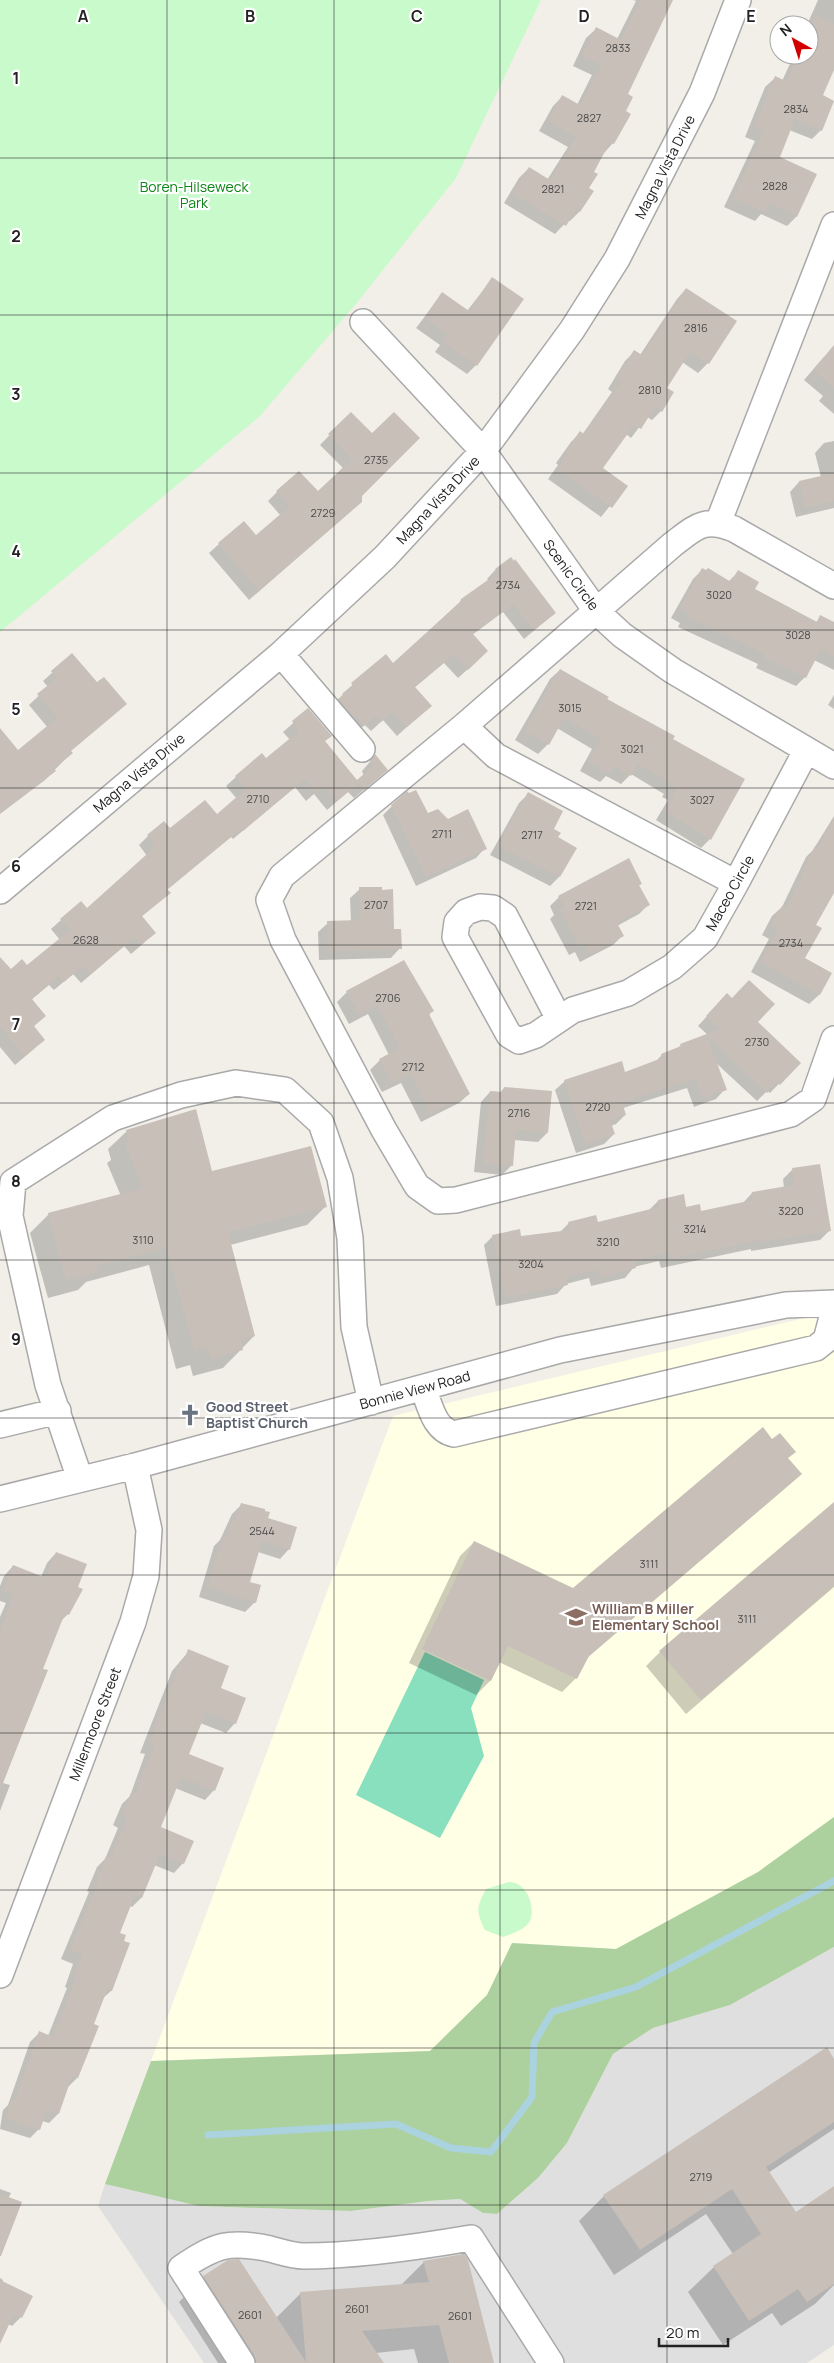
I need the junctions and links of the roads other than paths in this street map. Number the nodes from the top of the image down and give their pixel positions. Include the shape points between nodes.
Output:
1 (738, 0) edge
2 (834, 226) edge
3 (363, 322) dead end
4 (483, 451) junction
5 (718, 523) junction
6 (834, 586) edge
7 (597, 612) junction
8 (281, 654) junction
9 (464, 726) junction
10 (362, 749) dead end
11 (806, 750) junction
12 (834, 766) edge
13 (736, 883) junction
14 (0, 891) edge
15 (559, 1019) junction
16 (834, 1038) edge
17 (834, 1303) edge
18 (834, 1310) edge
19 (423, 1388) junction
20 (371, 1402) junction
21 (58, 1411) junction
22 (0, 1425) edge
23 (135, 1466) junction
24 (80, 1478) junction
25 (0, 1499) edge
26 (0, 1975) edge
27 (242, 2363) edge
28 (551, 2363) edge

1 - 4 street, Magna Vista Drive via 702,93 617,259 572,330
2 - 5 street
3 - 4 street, Scenic Circle
4 - 7 street, Scenic Circle
4 - 8 street, Magna Vista Drive via 385,557
5 - 6 street
5 - 7 street via 699,525 692,530
7 - 9 street
7 - 11 street, Scenic Circle via 622,635 673,671
8 - 10 street
8 - 14 street, Magna Vista Drive
9 - 13 street via 496,756
9 - 16 street via 282,876 269,900 283,940 417,1186 438,1201 456,1200 791,1114 813,1099
11 - 12 street, Scenic Circle
11 - 13 street, Maceo Circle
13 - 15 street, Maceo Circle via 705,938 672,967 628,993 573,1010
15 - 15 street, Maceo Circle via 505,916 494,908 480,907 466,912 458,922 455,938 509,1035 519,1041 536,1035
17 - 19 street, Bonnie View Road via 786,1305 560,1350
18 - 19 street via 826,1340 816,1348 454,1434 448,1433 437,1422
19 - 20 street, Bonnie View Road
20 - 21 street via 354,1327 350,1238 340,1178 321,1123 285,1090 236,1083 181,1095 113,1118 13,1182 10,1216 48,1385
20 - 23 street, Bonnie View Road
21 - 22 street
21 - 24 street
23 - 24 street, Bonnie View Road
23 - 26 street, Millermoore Street via 149,1530 146,1576 133,1622
24 - 25 street, Bonnie View Road
27 - 28 street via 181,2268 207,2251 231,2244 302,2256 410,2248 472,2238

